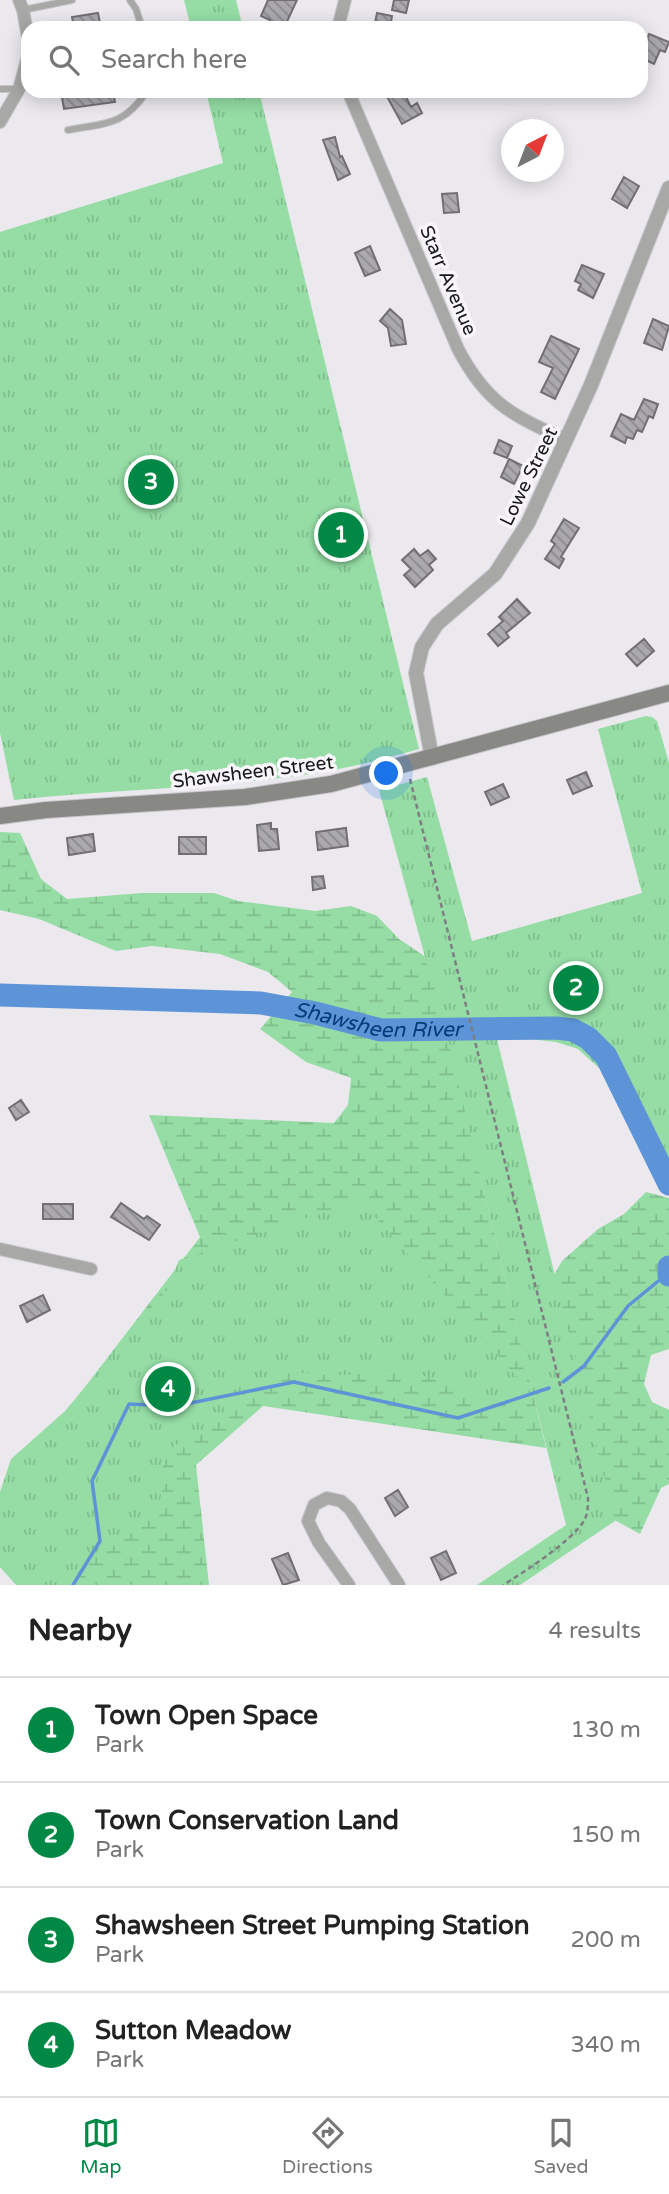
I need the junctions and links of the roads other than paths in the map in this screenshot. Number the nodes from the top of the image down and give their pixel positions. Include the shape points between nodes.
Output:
1 (72, 0) edge
2 (130, 0) edge
3 (345, 0) edge
4 (21, 5) edge
5 (140, 21) edge
6 (340, 21) edge
7 (21, 81) edge
8 (0, 89) edge
9 (19, 89) junction
10 (142, 98) edge
11 (351, 98) edge
12 (0, 122) edge
13 (68, 130) dead end
14 (669, 188) edge
15 (566, 440) junction
16 (668, 697) edge
17 (432, 758) junction
18 (0, 816) edge
19 (0, 1249) edge
20 (91, 1269) dead end
21 (349, 1585) edge
22 (400, 1585) edge

1 - 4 lane
2 - 5 lane
3 - 6 street
7 - 9 street
8 - 9 lane
9 - 12 street
10 - 13 lane via 125,117
11 - 15 street, Starr Avenue via 471,373 511,413
14 - 15 street, Lowe Street
15 - 17 street, Lowe Street via 528,523 503,564 434,628 422,647 416,674
16 - 17 main road, Shawsheen Street
17 - 18 main road, Shawsheen Street via 283,793
19 - 20 street
21 - 22 street via 308,1521 311,1510 323,1499 336,1499 350,1509

